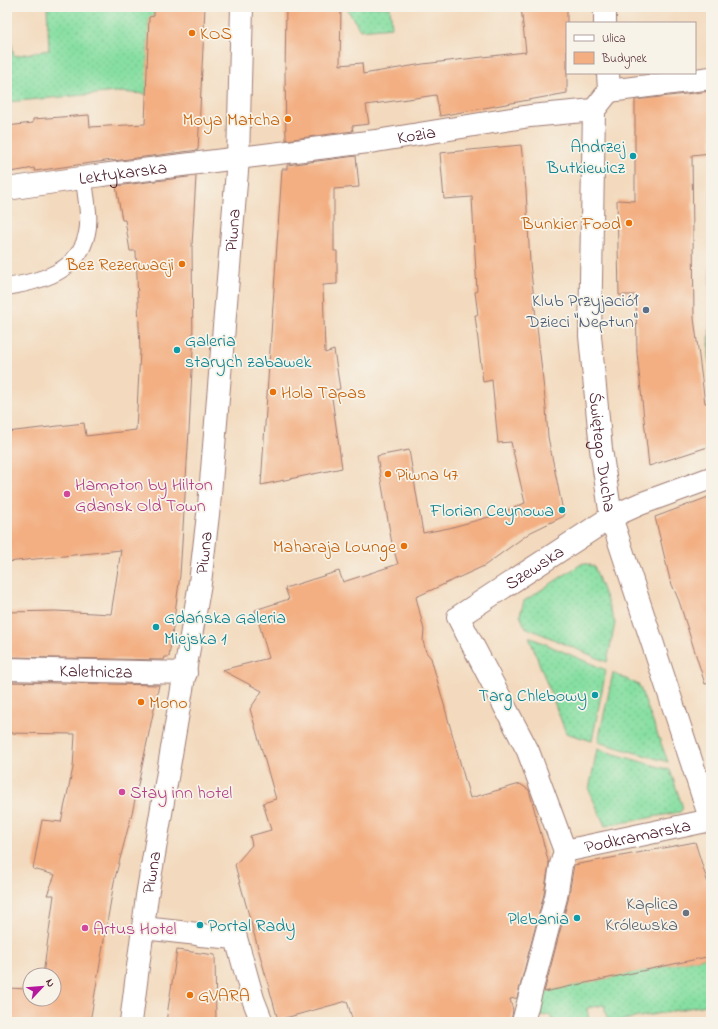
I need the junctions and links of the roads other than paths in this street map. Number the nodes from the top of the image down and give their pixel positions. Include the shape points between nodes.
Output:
1 (242, 7) edge
2 (605, 7) edge
3 (605, 22) edge
4 (711, 78) edge
5 (608, 82) edge
6 (594, 110) junction
7 (238, 159) junction
8 (84, 178) junction
9 (7, 189) edge
10 (7, 286) edge
11 (711, 478) edge
12 (610, 517) junction
13 (7, 669) edge
14 (186, 673) junction
15 (711, 820) edge
16 (565, 851) junction
17 (143, 928) junction
18 (131, 1022) edge
19 (262, 1022) edge
20 (523, 1022) edge

1 - 7 street, Piwna
2 - 3 street
4 - 5 street
5 - 6 street
6 - 7 street, Kozia via 530,116 382,140
6 - 12 street, Świętego Ducha via 590,336
7 - 8 street, Lektykarska
7 - 14 street, Piwna via 209,506
8 - 9 street, Lektykarska
8 - 10 lane via 88,232 82,249 64,270 48,278
11 - 12 street, Szewska
12 - 15 street, Świętego Ducha
12 - 16 street, Szewska via 458,617 528,751
13 - 14 street, Kaletnicza
14 - 17 street, Piwna
15 - 16 street, Podkramarska
16 - 20 street via 560,865 556,897
17 - 18 street, Piwna
17 - 19 street via 236,938 253,1000

